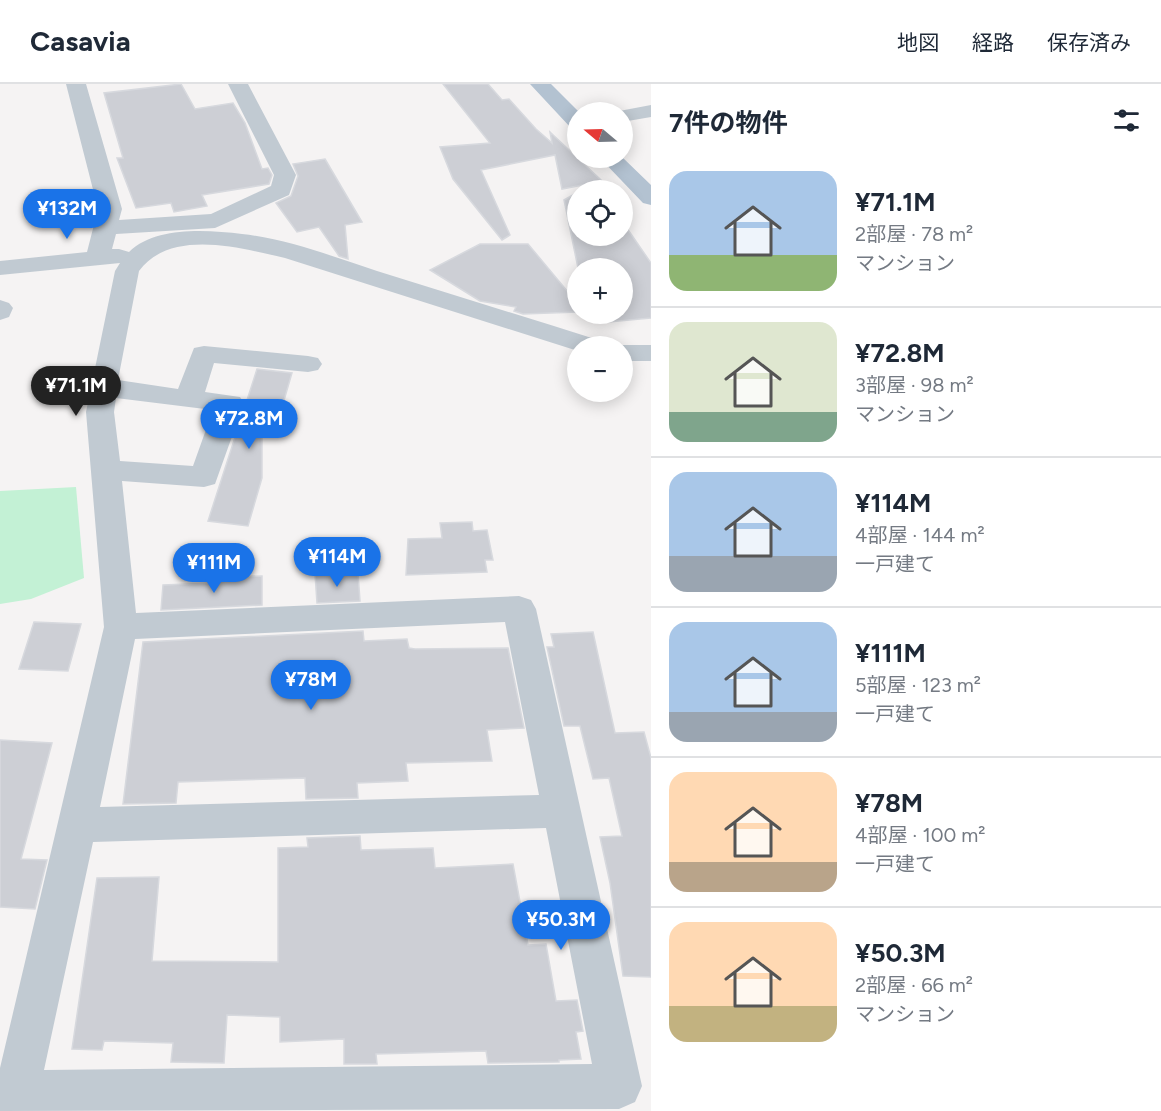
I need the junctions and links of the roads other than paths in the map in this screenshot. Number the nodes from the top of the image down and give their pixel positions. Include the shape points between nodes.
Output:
1 (76, 84) edge
2 (238, 84) edge
3 (540, 84) edge
4 (651, 111) edge
5 (567, 112) edge
6 (633, 114) edge
7 (621, 168) edge
8 (651, 198) edge
9 (105, 228) junction
10 (139, 255) junction
11 (98, 258) junction
12 (0, 268) edge
13 (567, 339) edge
14 (633, 353) edge
15 (651, 353) edge
16 (246, 358) junction
17 (308, 364) dead end
18 (103, 387) junction
19 (188, 399) junction
20 (230, 403) junction
21 (107, 470) junction
22 (121, 627) junction
23 (562, 811) junction
24 (77, 825) junction
25 (9, 1092) edge

1 - 9 street via 110,208
2 - 9 street via 285,175 281,190 216,221
3 - 5 main road
4 - 6 street
7 - 8 main road
9 - 11 street
10 - 11 street
10 - 13 street via 163,242 202,238 244,241 292,252
10 - 18 street via 127,271
11 - 12 street
14 - 15 street
16 - 17 street
16 - 19 street via 204,354
16 - 20 street
18 - 19 street
18 - 21 street via 100,412
19 - 20 street
20 - 21 street via 204,477
21 - 22 street
22 - 23 street via 519,609
22 - 24 street
23 - 24 street
23 - 25 street via 619,1086
24 - 25 street

